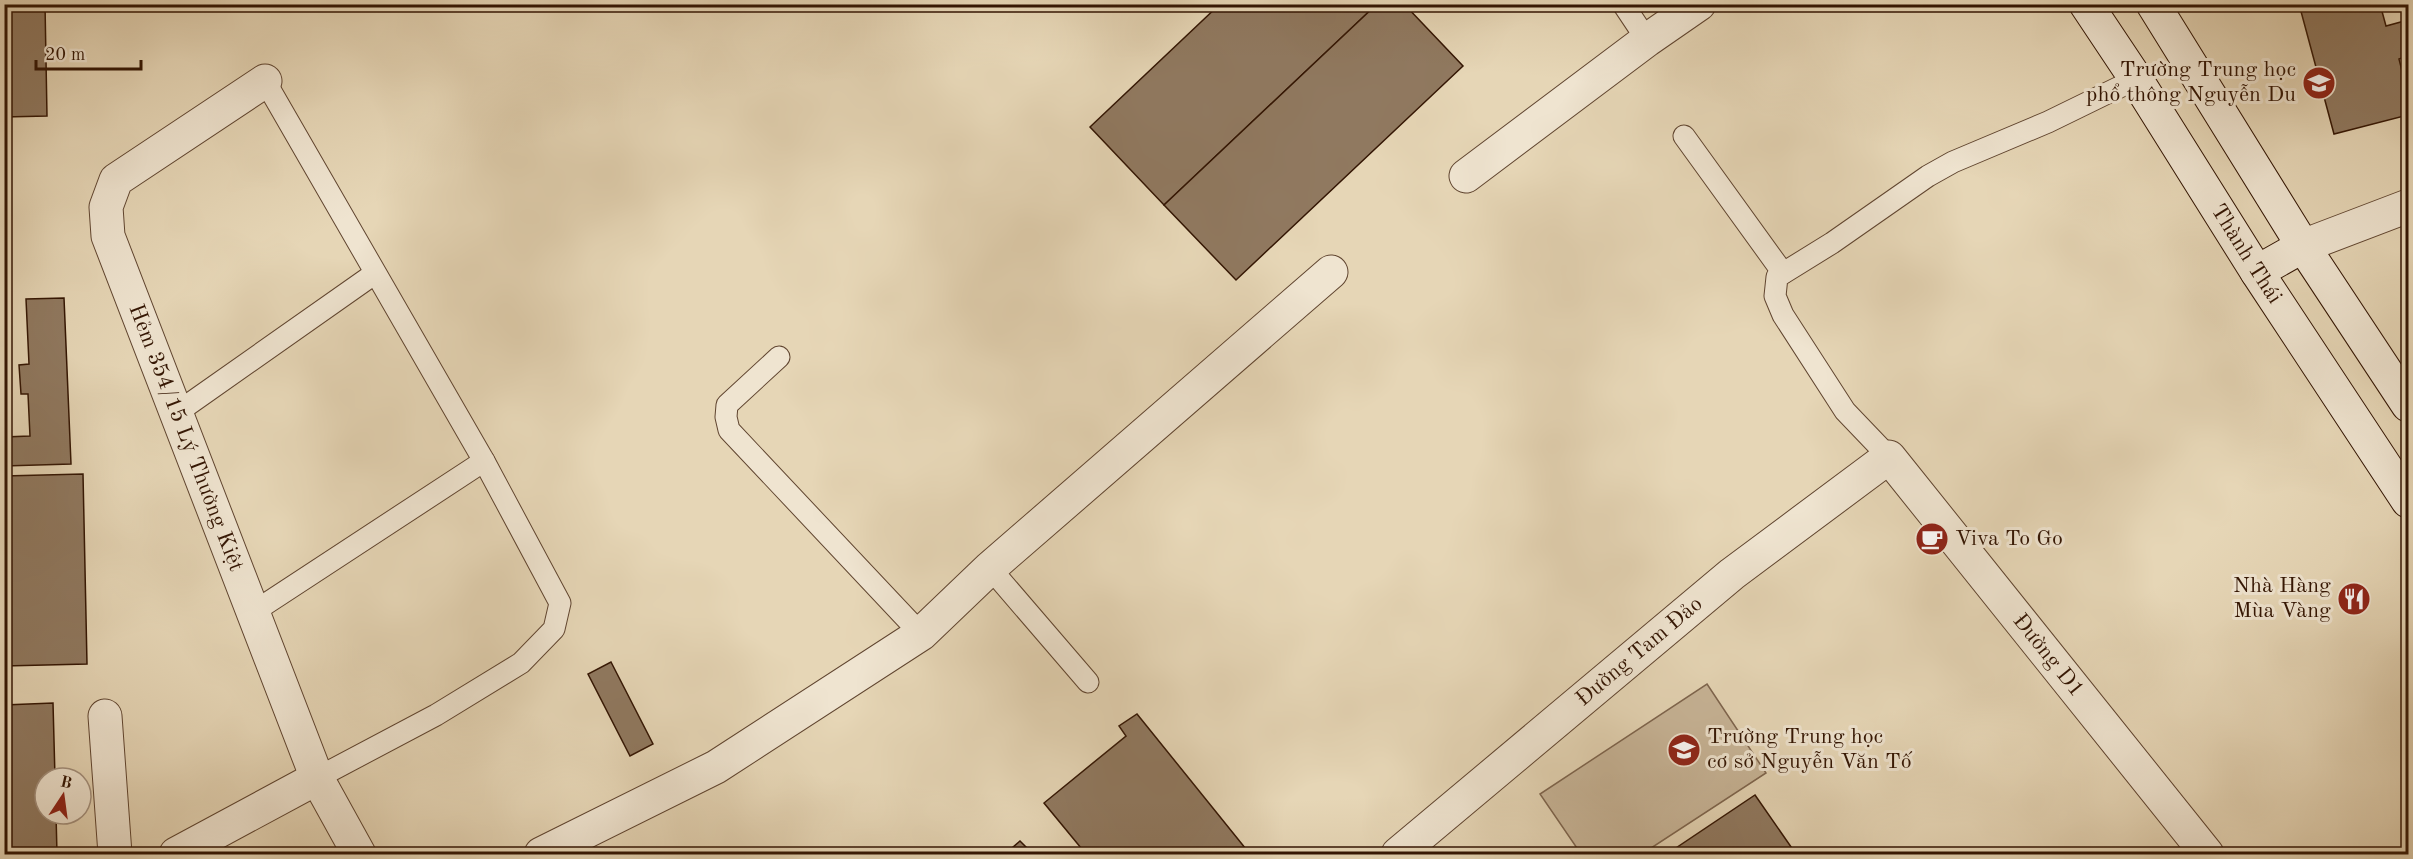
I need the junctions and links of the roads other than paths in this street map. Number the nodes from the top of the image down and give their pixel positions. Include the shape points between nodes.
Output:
1 (1623, 4) edge
2 (1699, 4) edge
3 (2086, 4) edge
4 (2153, 4) edge
5 (1647, 40) junction
6 (2136, 79) junction
7 (265, 81) joint
8 (1684, 136) dead end
9 (1466, 176) dead end
10 (2409, 206) edge
11 (2303, 246) junction
12 (1332, 272) dead end
13 (2257, 272) junction
14 (1783, 273) junction
15 (374, 274) junction
16 (779, 357) dead end
17 (2409, 405) edge
18 (175, 414) junction
19 (1889, 457) junction
20 (484, 461) junction
21 (2409, 501) edge
22 (990, 568) junction
23 (252, 613) junction
24 (921, 634) junction
25 (1088, 682) dead end
26 (105, 716) dead end
27 (317, 778) junction
28 (115, 855) edge
29 (176, 855) edge
30 (359, 855) edge
31 (541, 855) edge
32 (1398, 855) edge
33 (2207, 855) edge

1 - 5 lane
2 - 5 street
3 - 6 street, Thành Thái
4 - 11 street
5 - 9 street
6 - 13 street, Thành Thái
6 - 14 lane via 1953,162
7 - 15 lane
7 - 18 street, Hẻm 354/15 Lý Thường Kiệt via 116,180 106,207 108,236
8 - 14 lane
10 - 11 street
11 - 13 street
11 - 17 street
12 - 22 street
13 - 21 street, Thành Thái
14 - 19 lane via 1777,277 1775,296 1783,315 1845,411
15 - 18 lane
15 - 20 lane
16 - 24 lane via 727,405 729,430
18 - 23 street, Hẻm 354/15 Lý Thường Kiệt
19 - 32 street, Đường Tam Đảo via 1732,573
19 - 33 street, Đường D1
20 - 23 lane
20 - 27 lane via 560,603 554,629 521,663 436,715
22 - 24 street
22 - 25 lane
23 - 27 street, Hẻm 354/15 Lý Thường Kiệt
24 - 31 street via 716,767
26 - 28 street
27 - 29 street
27 - 30 street, Hẻm 354/15 Lý Thường Kiệt

